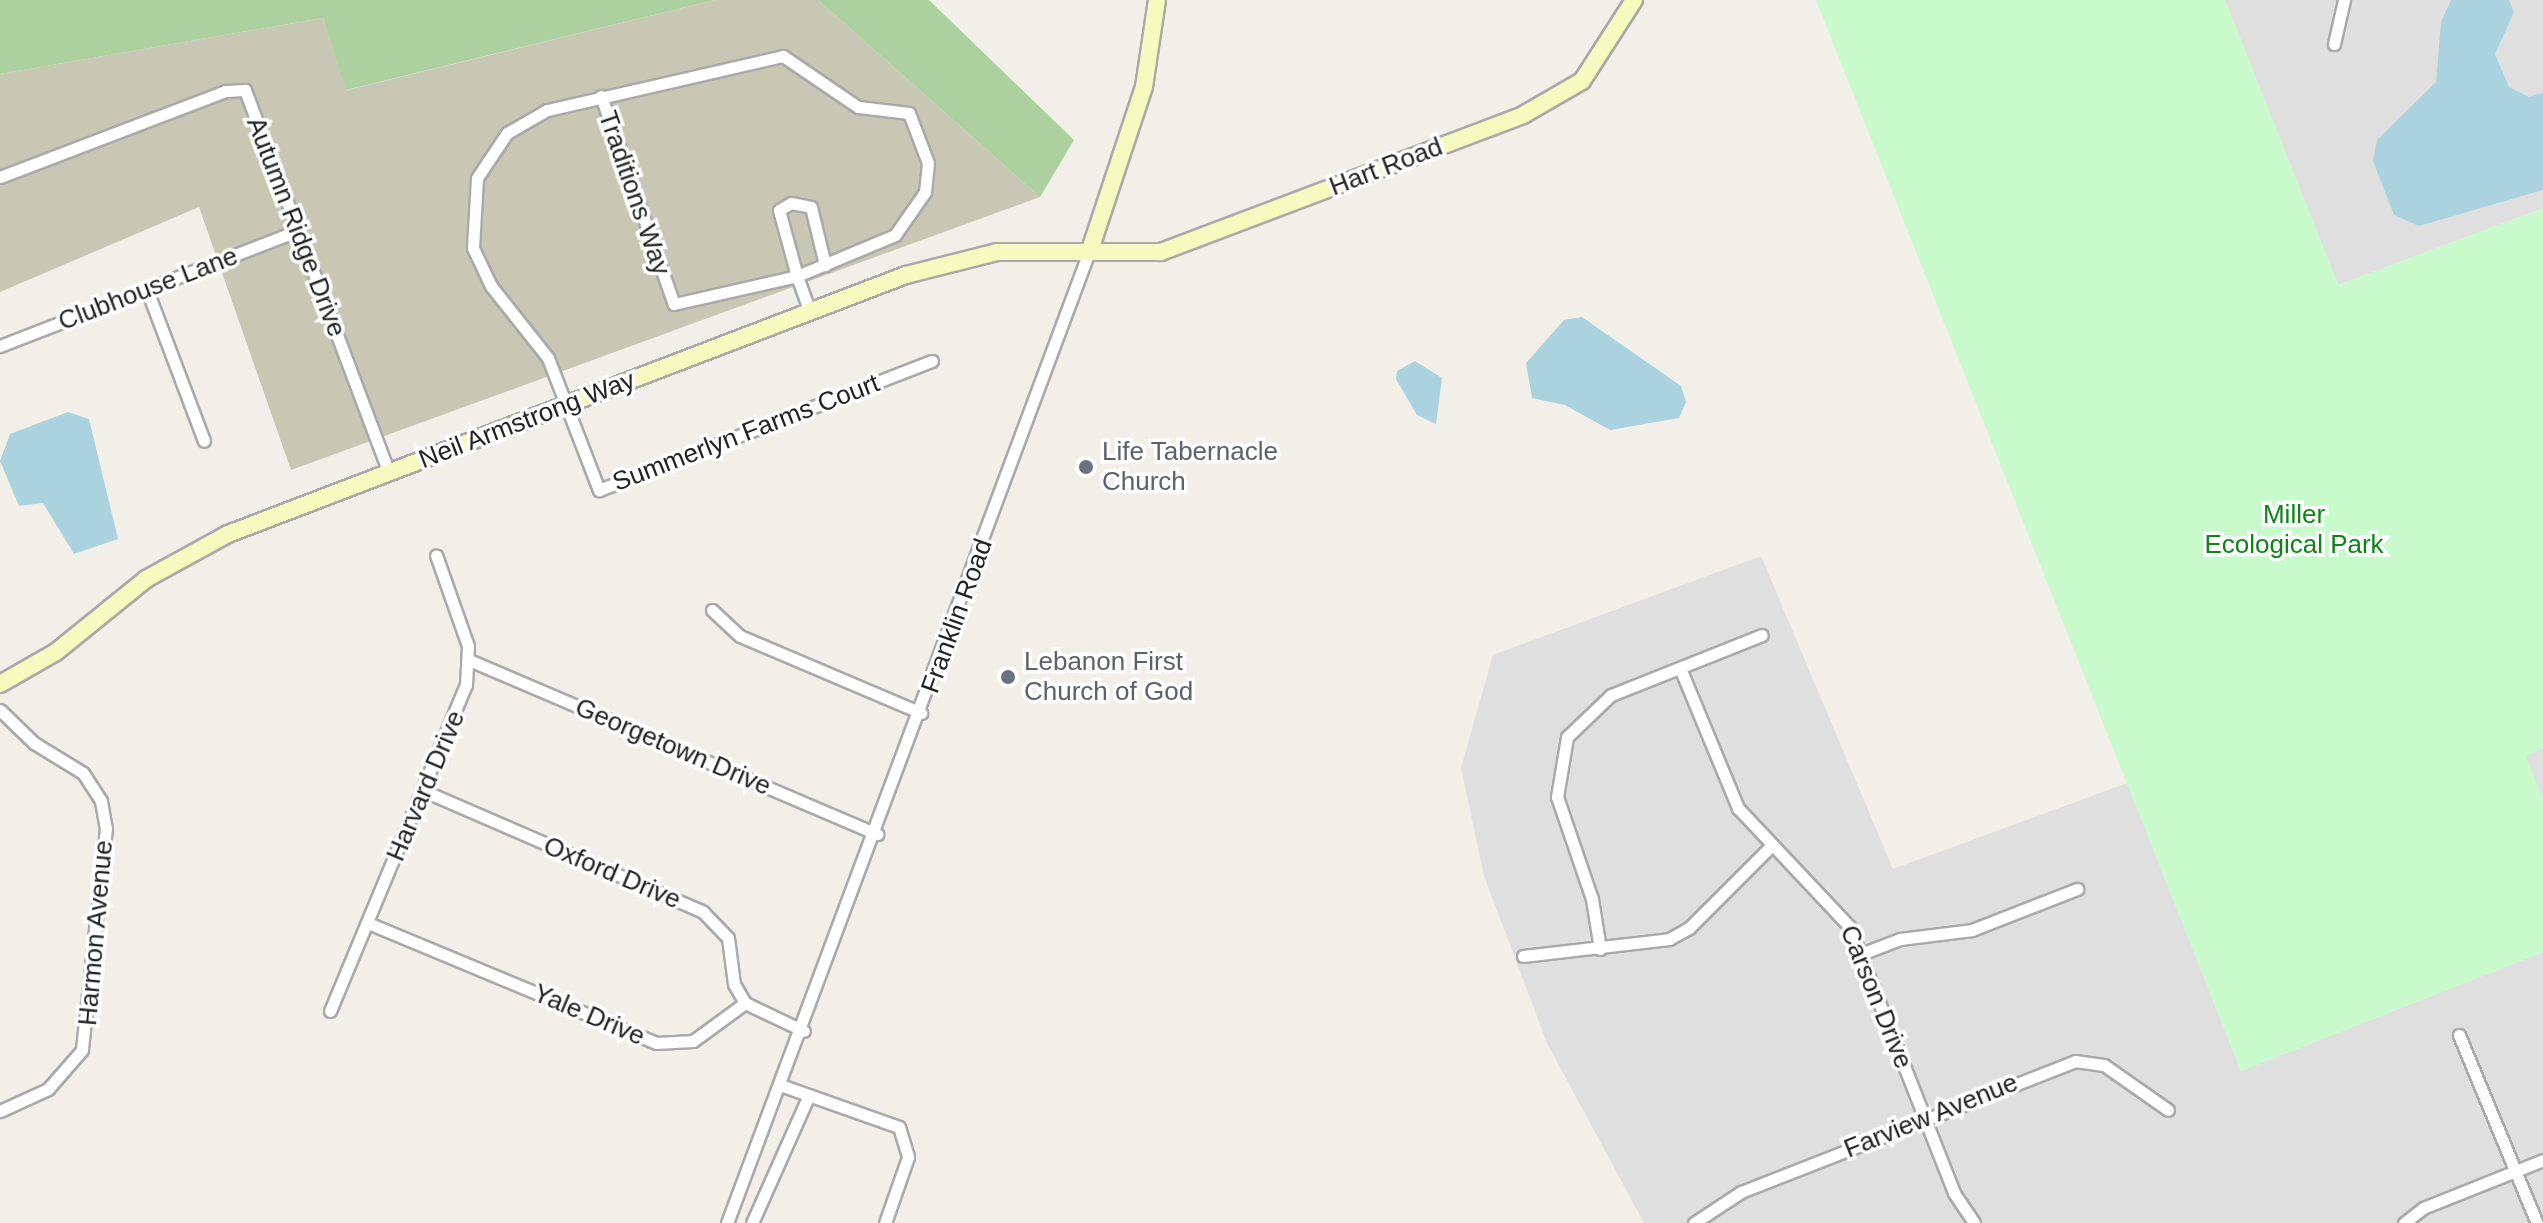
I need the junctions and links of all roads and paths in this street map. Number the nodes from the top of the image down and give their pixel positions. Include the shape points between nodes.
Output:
1 (1157, 0) edge
2 (1634, 0) edge
3 (2344, 0) edge
4 (2334, 44) dead end
5 (601, 96) junction
6 (0, 177) edge
7 (296, 231) junction
8 (1091, 247) junction
9 (825, 265) junction
10 (797, 276) junction
11 (147, 290) junction
12 (810, 312) junction
13 (0, 346) edge
14 (932, 361) dead end
15 (567, 405) junction
16 (204, 441) dead end
17 (389, 473) junction
18 (436, 555) dead end
19 (712, 610) dead end
20 (1762, 635) dead end
21 (469, 660) junction
22 (1680, 668) junction
23 (0, 684) edge
24 (0, 710) edge
25 (921, 713) junction
26 (424, 791) junction
27 (877, 834) junction
28 (1772, 845) junction
29 (2077, 889) dead end
30 (368, 923) junction
31 (1600, 949) junction
32 (1861, 954) junction
33 (1523, 956) dead end
34 (745, 1003) junction
35 (330, 1011) dead end
36 (804, 1031) junction
37 (2459, 1035) dead end
38 (783, 1086) junction
39 (809, 1095) junction
40 (2168, 1110) dead end
41 (0, 1111) edge
42 (1925, 1120) junction
43 (2543, 1160) edge
44 (2513, 1173) junction
45 (727, 1223) edge
46 (752, 1223) edge
47 (885, 1223) edge
48 (1694, 1223) edge
49 (1974, 1223) edge
50 (2404, 1223) edge
51 (2537, 1223) edge

1 - 8 main road, Franklin Road via 1144,87
2 - 8 main road, Hart Road via 1582,81 1523,115 1190,243 1146,254
3 - 4 street
5 - 9 street, Traditions Way via 783,56 858,107 909,113 928,163 913,218 895,235
5 - 10 street, Traditions Way via 668,299 680,306
5 - 15 street, Traditions Way via 547,110 507,133 484,163 469,217 473,248 491,286 538,341
6 - 7 street, Autumn Ridge Drive via 225,91 245,90
7 - 11 street, Clubhouse Lane
7 - 17 street, Autumn Ridge Drive
8 - 12 main road, Neil Armstrong Way via 961,258
8 - 25 street, Franklin Road
9 - 10 street, Traditions Way
9 - 10 street via 811,207 791,203 779,210
10 - 12 street
11 - 13 street, Clubhouse Lane
11 - 16 street
12 - 15 main road, Neil Armstrong Way
14 - 15 street, Summerlyn Farms Court via 599,490
15 - 17 main road, Neil Armstrong Way
17 - 23 main road, Neil Armstrong Way via 181,558 56,652
18 - 21 street, Harvard Drive
19 - 25 street via 740,636
20 - 22 street
21 - 26 street, Harvard Drive via 460,706
21 - 27 street, Georgetown Drive
22 - 28 street, Carson Drive via 1734,801
22 - 31 street via 1597,703 1575,724 1559,759 1557,797 1592,899
24 - 41 street, Harmon Avenue via 34,743 83,773 101,801 106,828 82,1050 48,1089
25 - 27 street, Franklin Road
26 - 30 street, Harvard Drive
26 - 34 street, Oxford Drive via 716,920 728,938 734,984
27 - 36 street, Franklin Road
28 - 31 street via 1683,932
28 - 32 street, Carson Drive via 1841,912
29 - 32 street via 1972,930 1900,939
30 - 34 street, Yale Drive via 656,1043 693,1041
30 - 35 street, Harvard Drive
31 - 33 street
32 - 42 street, Carson Drive
34 - 36 street
36 - 38 street, Franklin Road
37 - 44 street
38 - 39 street
38 - 45 street, Franklin Road
39 - 46 street
39 - 47 street via 899,1127 907,1137 908,1157
40 - 42 street, Farview Avenue via 2118,1072 2082,1060
42 - 48 street, Farview Avenue via 1741,1192
42 - 49 street, Carson Drive
43 - 44 street
44 - 50 street via 2423,1208
44 - 51 street

